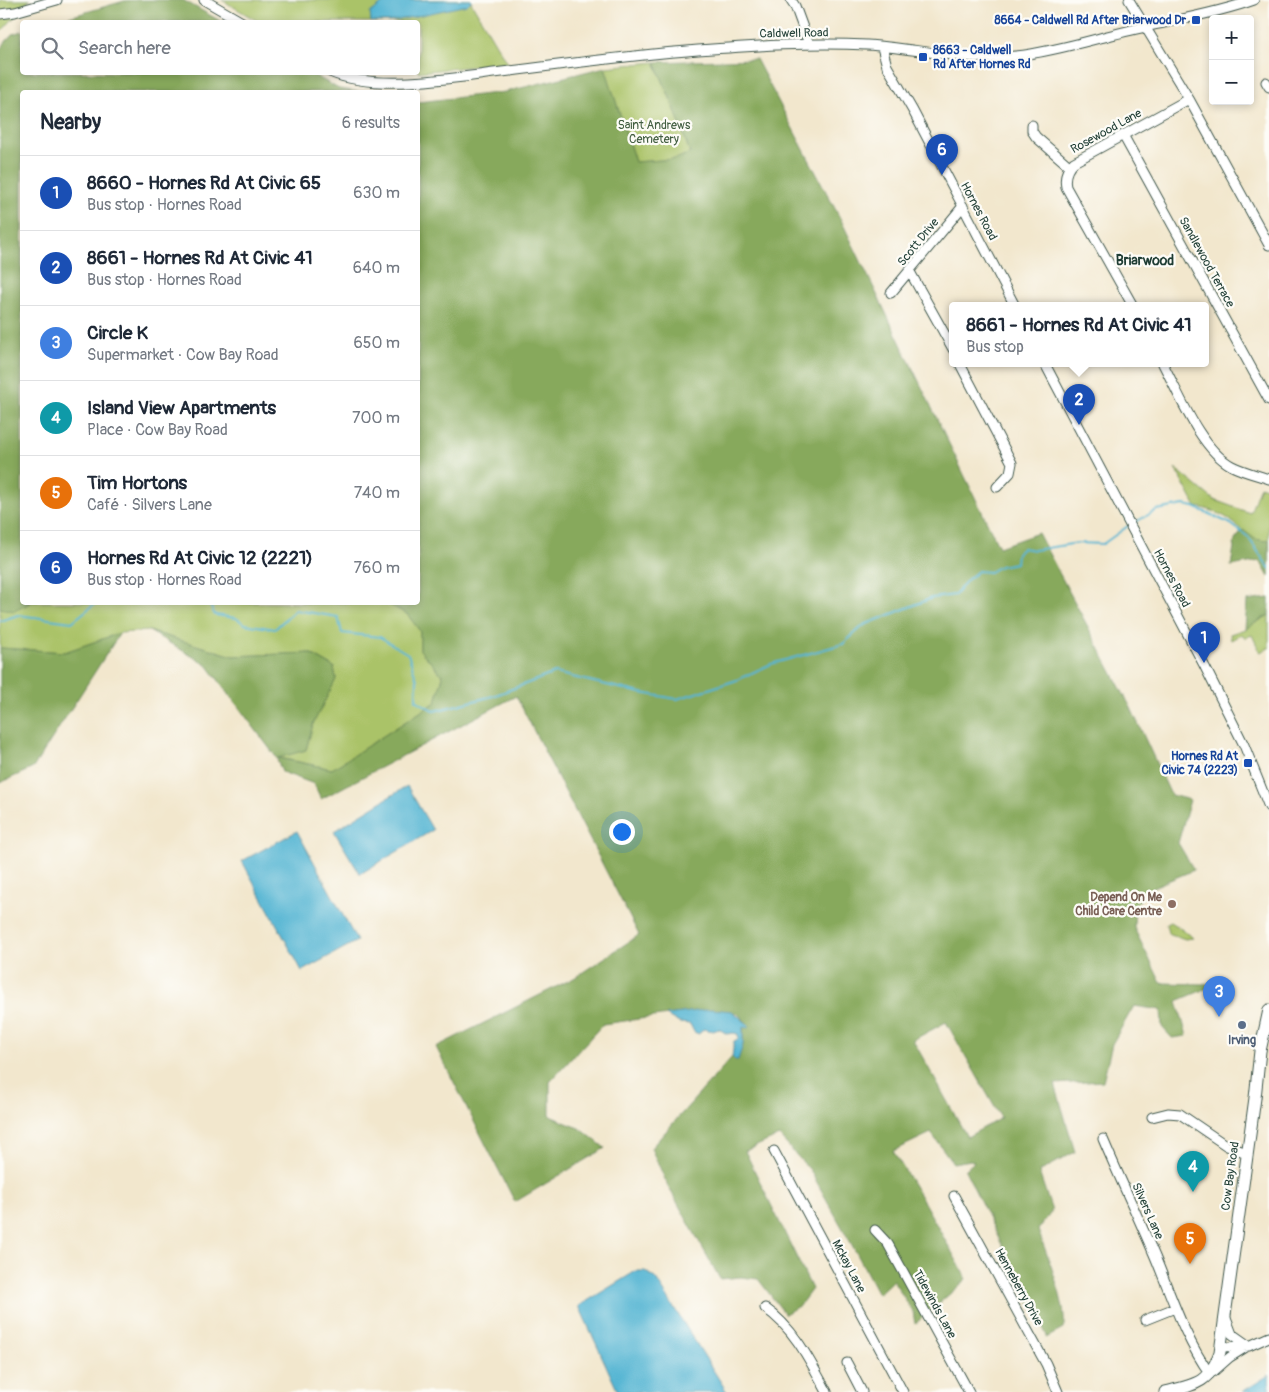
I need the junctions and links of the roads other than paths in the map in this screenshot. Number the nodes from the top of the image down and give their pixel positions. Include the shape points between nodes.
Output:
1 (58, 0) edge
2 (204, 0) edge
3 (791, 0) edge
4 (1129, 0) edge
5 (1254, 0) edge
6 (1231, 4) edge
7 (0, 14) edge
8 (239, 20) edge
9 (1144, 27) junction
10 (809, 44) junction
11 (882, 46) junction
12 (340, 75) edge
13 (1189, 99) junction
14 (1032, 125) dead end
15 (1124, 135) junction
16 (1069, 166) junction
17 (963, 206) junction
18 (1269, 245) edge
19 (910, 272) junction
20 (891, 293) dead end
21 (1013, 302) edge
22 (1131, 302) edge
23 (949, 342) edge
24 (962, 367) edge
25 (1047, 367) edge
26 (1165, 367) edge
27 (1269, 400) edge
28 (1269, 479) edge
29 (997, 487) dead end
30 (1269, 807) edge
31 (1269, 1010) edge
32 (1152, 1117) dead end
33 (1103, 1139) dead end
34 (774, 1151) dead end
35 (1247, 1153) junction
36 (954, 1196) dead end
37 (875, 1230) dead end
38 (765, 1308) dead end
39 (1175, 1308) junction
40 (1225, 1316) junction
41 (1145, 1320) dead end
42 (1269, 1337) edge
43 (1249, 1346) junction
44 (1221, 1347) junction
45 (847, 1363) dead end
46 (1211, 1373) junction
47 (827, 1392) edge
48 (862, 1392) edge
49 (902, 1392) edge
50 (968, 1392) edge
51 (1058, 1392) edge
52 (1165, 1392) edge

1 - 7 street
2 - 8 street
3 - 10 street
4 - 9 street
5 - 6 street, Caldwell Road
6 - 9 street, Caldwell Road via 1201,16
9 - 11 street, Caldwell Road via 1031,54 1002,57
9 - 13 street
10 - 11 street, Caldwell Road
10 - 12 street, Caldwell Road via 696,50 397,82 357,80
11 - 17 street, Hornes Road via 887,66
13 - 15 street, Rosewood Lane
13 - 18 street
14 - 16 street via 1036,137
15 - 16 street, Rosewood Lane
15 - 27 street, Sandlewood Terrace
16 - 22 street, Rosewood Lane via 1066,187
17 - 19 street, Scott Drive
17 - 21 street, Hornes Road
19 - 20 street, Scott Drive
19 - 23 street
24 - 29 street via 1012,463 1010,473
25 - 30 street, Hornes Road via 1244,745
26 - 28 street via 1213,450 1232,466
31 - 35 main road, Cow Bay Road via 1260,1051
32 - 35 street via 1180,1114 1227,1146
33 - 39 street, Silvers Lane
34 - 49 street, Mckay Lane
35 - 40 main road, Cow Bay Road
36 - 51 street, Henneberry Drive via 1046,1364
37 - 50 street, Tidewinds Lane via 888,1244
38 - 47 street via 794,1336
39 - 41 street
39 - 46 street, Silvers Lane via 1199,1359
40 - 43 street via 1232,1334
40 - 44 main road, Cow Bay Road
42 - 43 street
43 - 44 street
43 - 46 street
44 - 46 main road, Cow Bay Road
45 - 48 street
46 - 52 main road via 1194,1384

